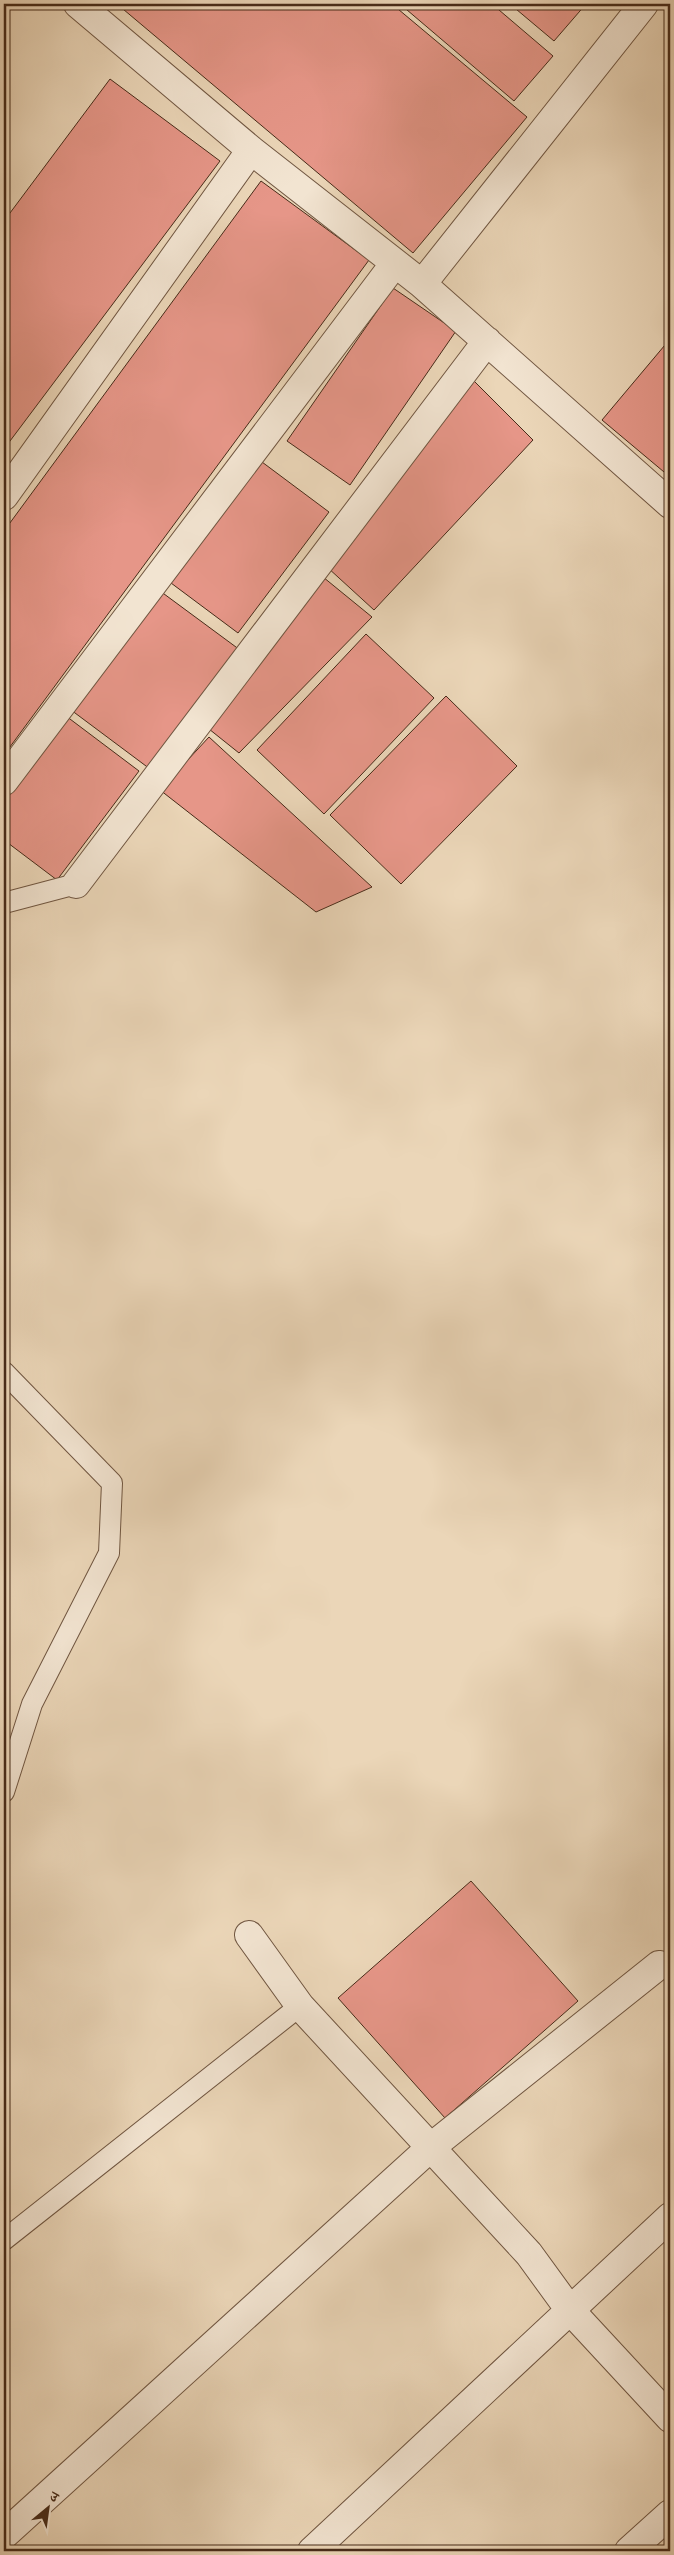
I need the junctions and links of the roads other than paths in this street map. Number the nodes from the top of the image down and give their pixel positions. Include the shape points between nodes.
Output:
1 (78, 4) edge
2 (644, 4) edge
3 (251, 150) junction
4 (395, 262) junction
5 (422, 284) junction
6 (487, 341) junction
7 (4, 496) edge
8 (670, 504) edge
9 (4, 780) edge
10 (76, 884) joint
11 (4, 903) edge
12 (4, 1372) edge
13 (4, 1792) edge
14 (250, 1935) dead end
15 (659, 1965) dead end
16 (300, 2006) junction
17 (430, 2148) junction
18 (670, 2217) edge
19 (4, 2240) edge
20 (569, 2309) junction
21 (670, 2418) edge
22 (670, 2514) edge
23 (4, 2535) edge
24 (312, 2551) edge
25 (629, 2551) edge

1 - 3 street
2 - 5 street
3 - 4 street
3 - 7 street
4 - 5 street
4 - 9 street
5 - 6 street
6 - 8 street
6 - 10 street
10 - 11 lane
12 - 13 lane via 112,1483 109,1553 32,1704
14 - 16 street
15 - 17 street
16 - 17 street
16 - 19 lane
17 - 20 street via 529,2254
17 - 23 street
18 - 20 street
20 - 21 street
20 - 24 street
22 - 25 street

